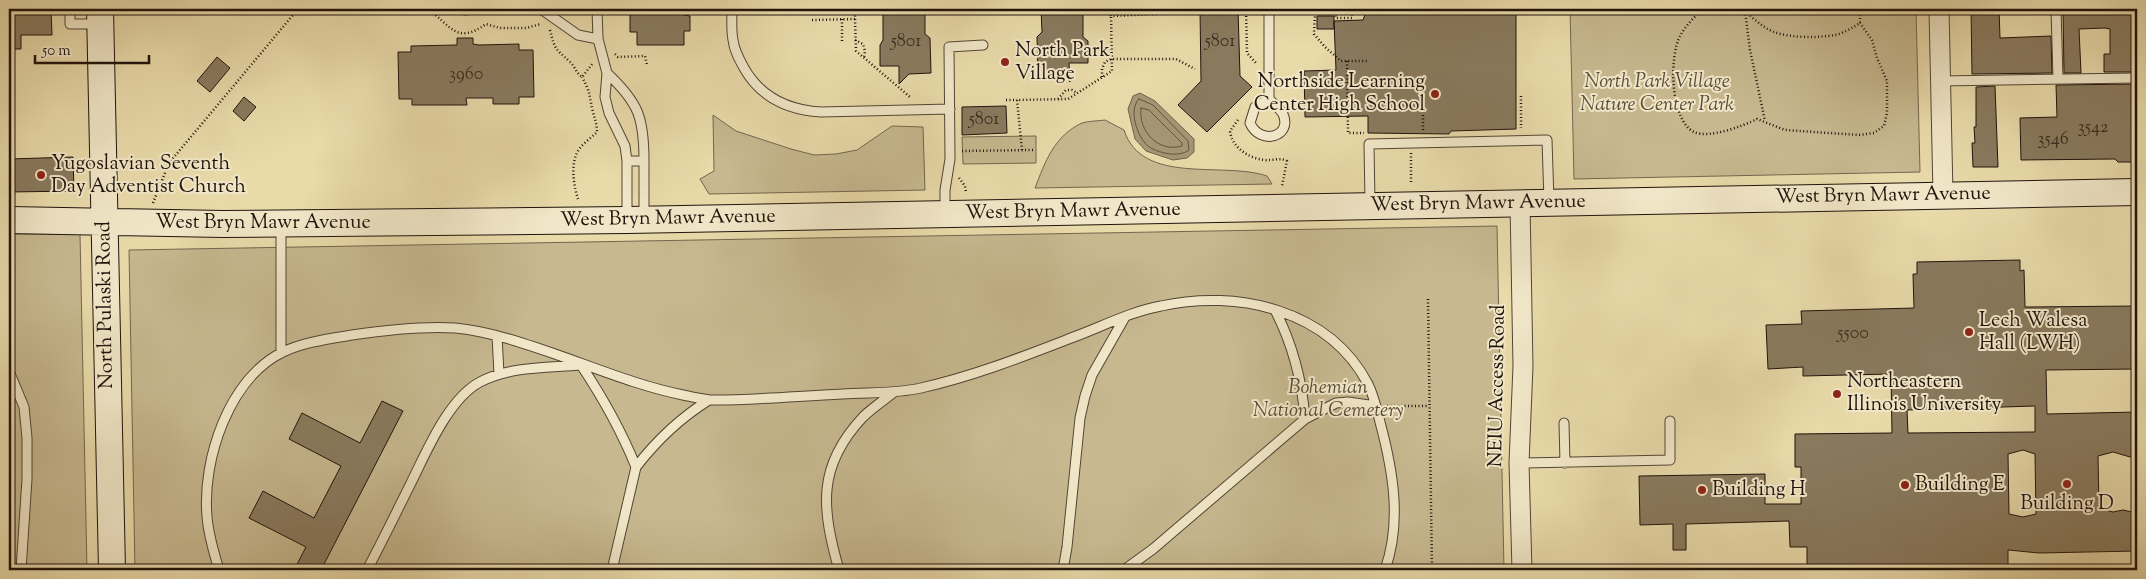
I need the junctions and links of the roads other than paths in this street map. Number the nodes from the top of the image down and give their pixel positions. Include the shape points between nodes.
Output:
1 (70, 9) edge
2 (541, 9) edge
3 (596, 9) edge
4 (732, 9) edge
5 (1269, 9) edge
6 (1939, 9) edge
7 (2056, 9) edge
8 (101, 16) edge
9 (598, 39) junction
10 (983, 45) dead end
11 (607, 73) junction
12 (2137, 78) edge
13 (2058, 79) junction
14 (1940, 81) junction
15 (1269, 99) junction
16 (950, 108) junction
17 (626, 161) junction
18 (644, 161) junction
19 (2137, 192) edge
20 (1943, 195) junction
21 (1520, 203) junction
22 (1549, 203) junction
23 (1370, 206) junction
24 (945, 214) junction
25 (9, 220) edge
26 (635, 220) junction
27 (104, 222) junction
28 (281, 224) junction
29 (1275, 310) junction
30 (1125, 317) junction
31 (497, 336) junction
32 (281, 352) junction
33 (581, 364) junction
34 (9, 371) edge
35 (499, 374) junction
36 (893, 393) junction
37 (709, 400) junction
38 (1376, 406) junction
39 (1305, 419) junction
40 (1670, 421) dead end
41 (1564, 423) dead end
42 (1565, 462) junction
43 (1519, 463) junction
44 (636, 467) junction
45 (21, 570) edge
46 (112, 570) edge
47 (219, 570) edge
48 (367, 570) edge
49 (612, 570) edge
50 (840, 570) edge
51 (1063, 570) edge
52 (1124, 570) edge
53 (1385, 570) edge
54 (1522, 570) edge

1 - 8 lane via 70,24
2 - 9 lane via 578,35
3 - 9 lane
4 - 16 lane via 737,56 761,92 778,103 802,111 821,112
5 - 15 lane
6 - 14 street
7 - 13 lane
8 - 27 street, North Pulaski Road
9 - 11 lane
10 - 16 lane via 949,47
11 - 17 lane via 604,97 625,146
11 - 18 lane via 624,89 639,115
12 - 13 lane
13 - 14 lane
14 - 20 street
15 - 15 lane via 1256,107 1250,123 1253,130 1270,138 1278,135 1285,120
16 - 24 lane
17 - 18 lane
17 - 26 lane
18 - 26 lane
19 - 20 street, West Bryn Mawr Avenue
20 - 22 street, West Bryn Mawr Avenue
21 - 22 street, West Bryn Mawr Avenue
21 - 23 street, West Bryn Mawr Avenue
21 - 43 street, NEIU Access Road via 1522,366
22 - 23 lane via 1547,140 1369,144
23 - 24 street, West Bryn Mawr Avenue
24 - 26 street, West Bryn Mawr Avenue
25 - 27 street, West Bryn Mawr Avenue
26 - 28 street, West Bryn Mawr Avenue
27 - 28 street, West Bryn Mawr Avenue
27 - 46 street, North Pulaski Road
28 - 32 lane
29 - 30 lane via 1222,300 1159,306
29 - 38 lane via 1307,321 1338,344 1370,387
29 - 39 lane via 1297,364
30 - 36 lane via 958,379
30 - 51 lane via 1092,375 1085,396
31 - 32 lane via 459,328 427,327 319,340
31 - 33 lane
31 - 35 lane
32 - 47 lane via 254,373 229,408 214,445 207,487 207,517
33 - 35 lane
33 - 37 lane via 636,383
33 - 44 lane via 624,437
34 - 45 lane via 24,407 27,438
35 - 48 lane via 479,382 452,409
36 - 37 lane
36 - 50 lane via 864,416 845,440 828,478 826,511
37 - 44 lane via 670,428
38 - 39 lane via 1336,403
38 - 53 lane via 1394,491 1395,524
39 - 52 lane
40 - 42 lane via 1670,460
41 - 42 lane
42 - 43 lane
43 - 54 street, NEIU Access Road
44 - 49 lane

